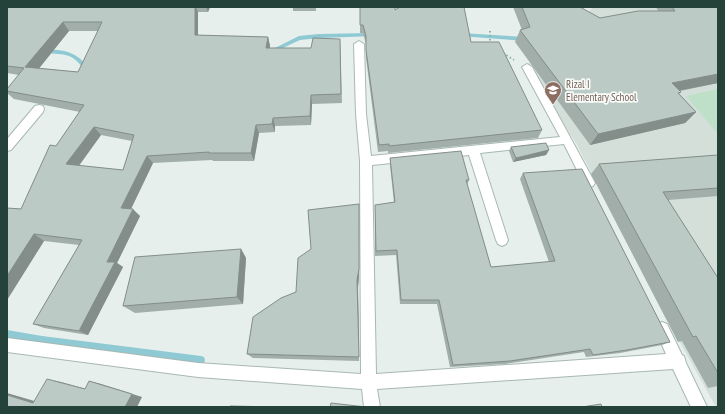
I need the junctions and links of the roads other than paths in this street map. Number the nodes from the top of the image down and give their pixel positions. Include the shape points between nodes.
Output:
1 (359, 44) dead end
2 (527, 67) road end
3 (39, 109) dead end
4 (567, 140) junction
5 (7, 147) edge
6 (473, 150) junction
7 (366, 161) junction
8 (595, 195) edge
9 (502, 240) dead end
10 (658, 320) edge
11 (7, 345) edge
12 (679, 362) junction
13 (369, 382) junction
14 (372, 407) edge
15 (699, 407) edge

1 - 7 street via 361,114
2 - 4 street
3 - 5 street
4 - 6 street
4 - 8 street
6 - 7 street
6 - 9 street
7 - 13 street
10 - 12 street
11 - 13 street via 198,370
12 - 13 street
12 - 15 street
13 - 14 street

